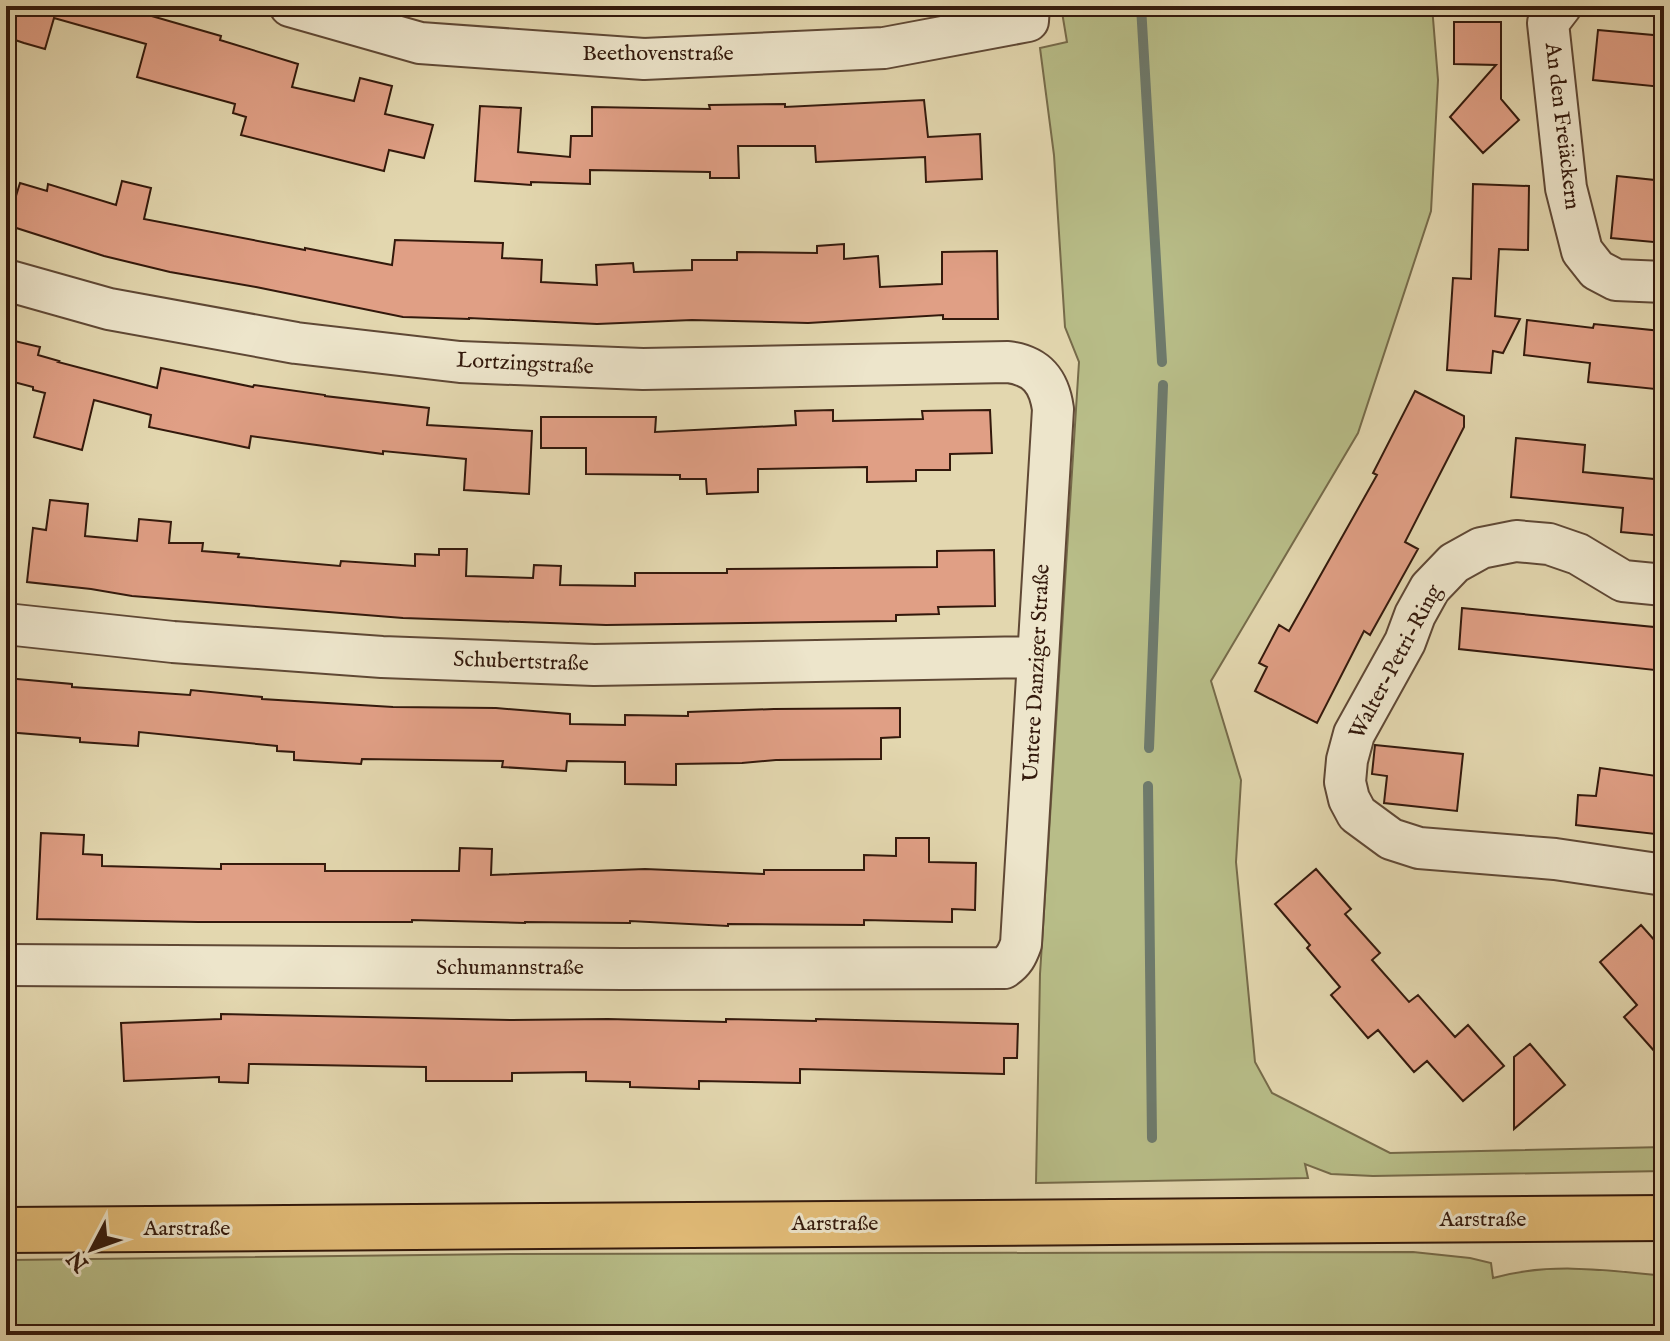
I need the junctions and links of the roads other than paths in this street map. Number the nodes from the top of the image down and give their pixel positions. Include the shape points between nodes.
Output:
1 (290, 6) edge
2 (1561, 6) edge
3 (1028, 14) edge
4 (6, 280) edge
5 (1664, 282) edge
6 (1045, 382) joint
7 (1664, 585) edge
8 (6, 624) edge
9 (1038, 657) junction
10 (1664, 875) edge
11 (1012, 963) joint
12 (6, 965) edge
13 (1664, 1218) edge
14 (6, 1230) edge

1 - 3 street, Beethovenstraße via 420,43 644,59 884,48
2 - 5 street, An den Freiäckern via 1548,23 1566,188 1582,251 1597,270 1616,280
4 - 6 street, Lortzingstraße via 109,309 296,343 460,362 643,369 1008,362 1025,365
6 - 9 street, Untere Danziger Straße via 1053,409
7 - 10 street, Walter-Petri-Ring via 1623,581 1578,554 1549,544 1516,541 1481,548 1454,563 1430,588 1354,734 1345,782 1357,814 1391,839 1419,848
8 - 9 street, Schubertstraße via 382,657 594,665
9 - 11 street, Untere Danziger Straße via 1021,944
11 - 12 street, Schumannstraße via 994,969
13 - 14 main road, Aarstraße

